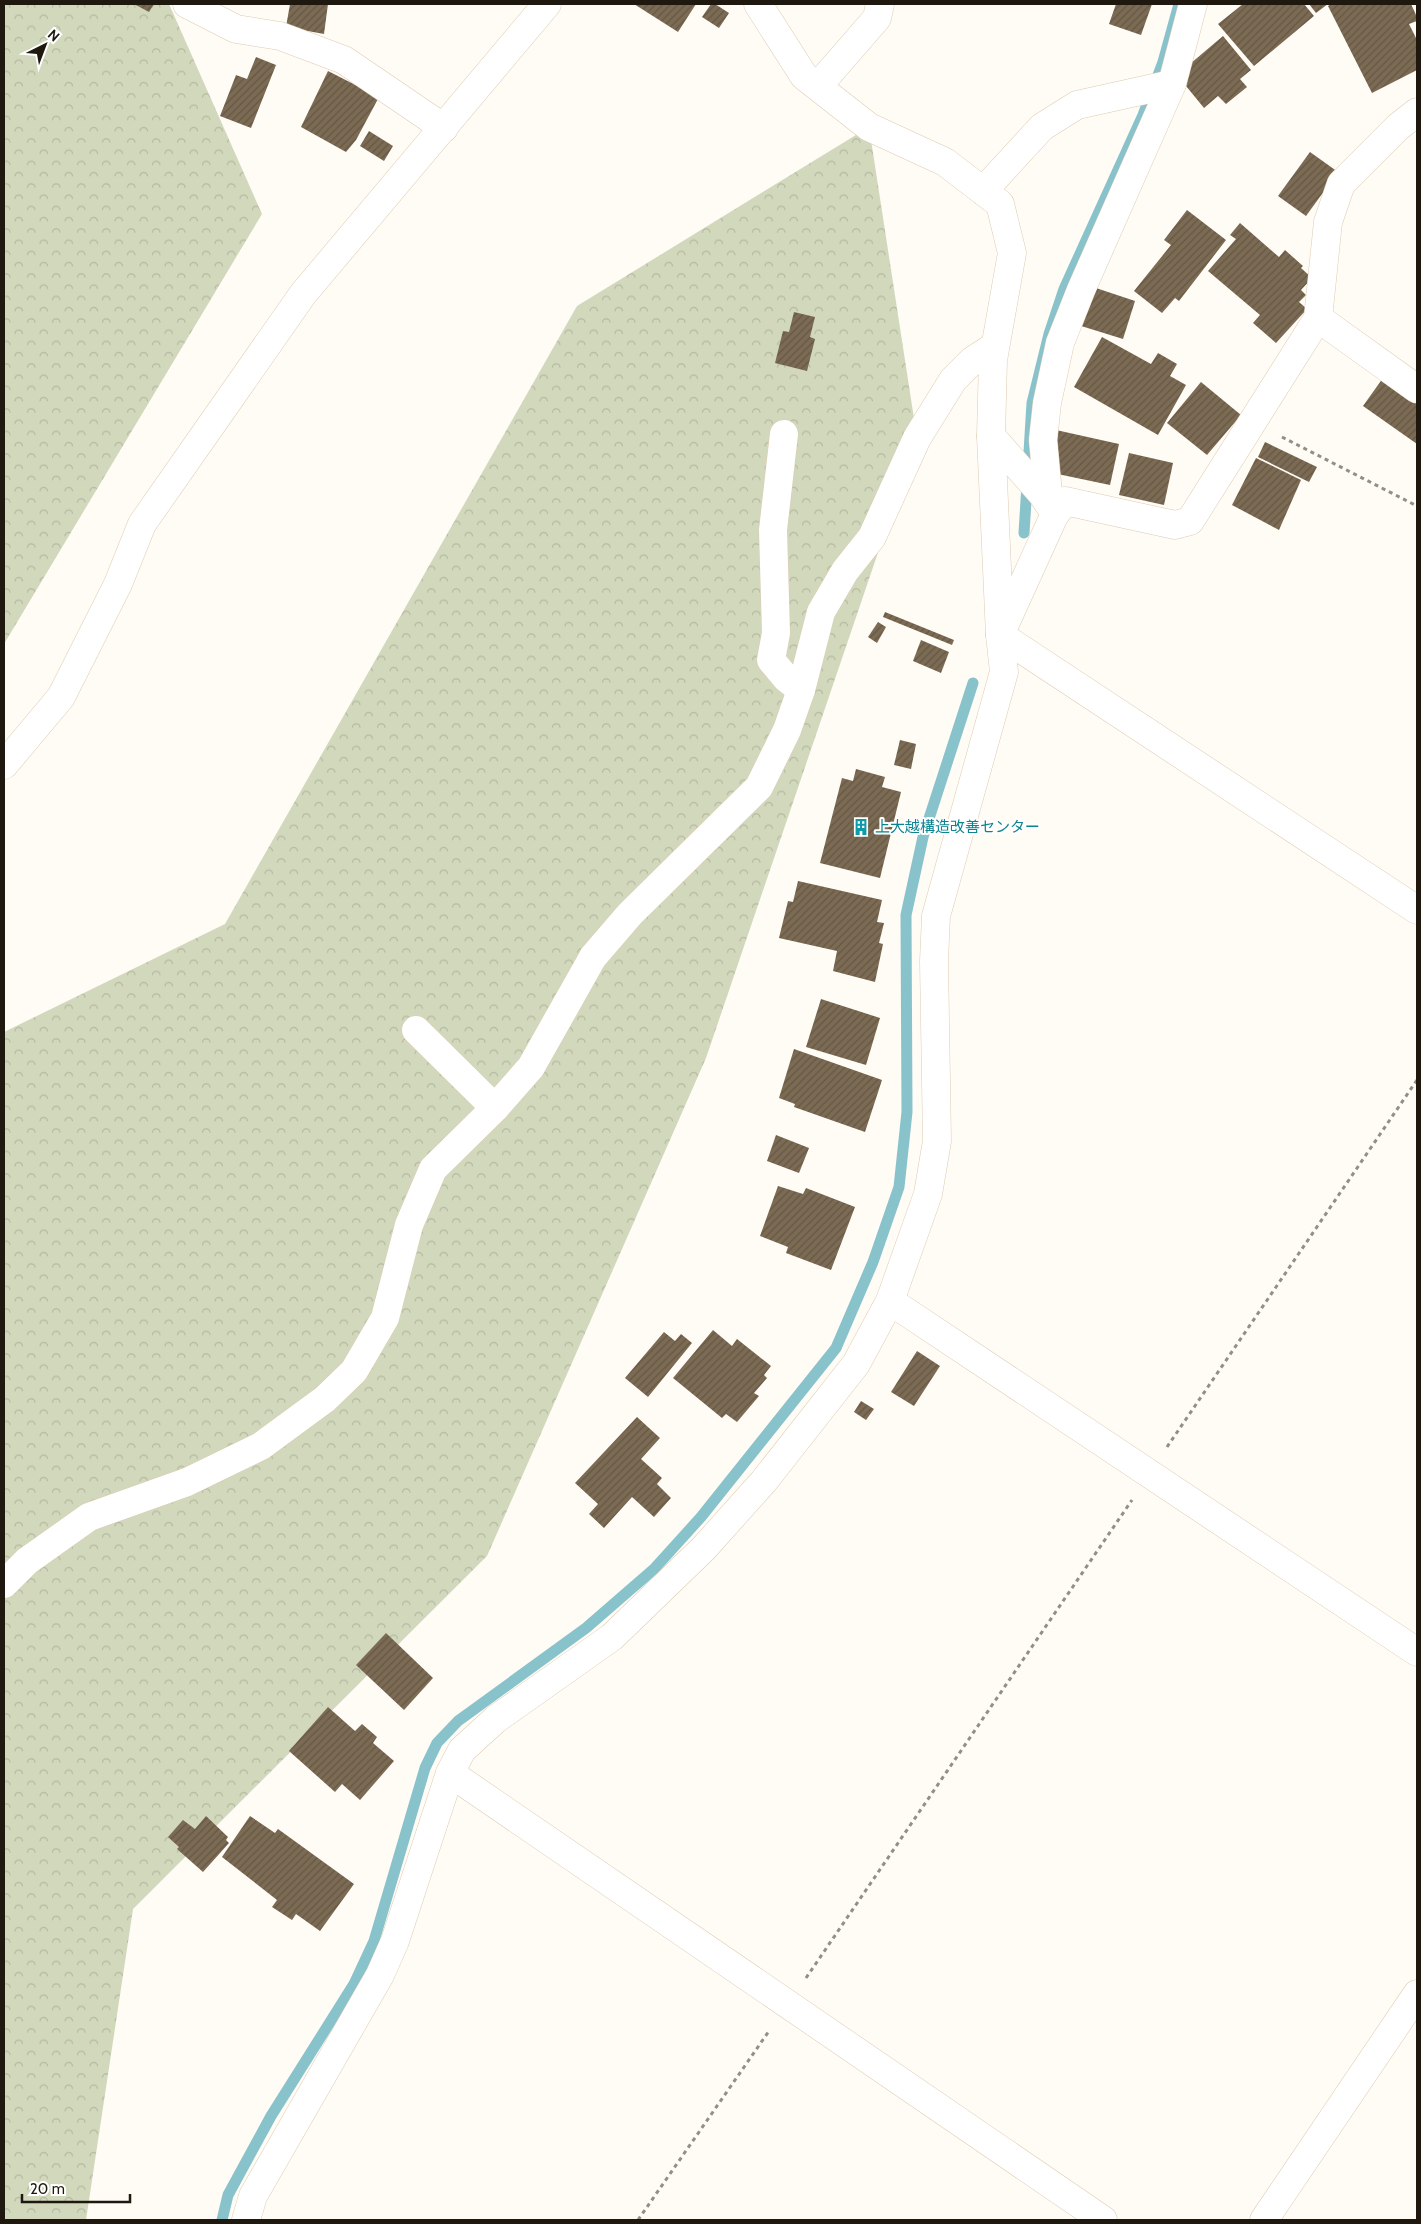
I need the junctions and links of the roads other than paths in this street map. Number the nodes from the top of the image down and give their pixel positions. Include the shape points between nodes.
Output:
1 (187, 4) edge
2 (547, 4) edge
3 (758, 4) edge
4 (880, 4) edge
5 (1193, 4) edge
6 (818, 86) junction
7 (1158, 87) junction
8 (1417, 112) edge
9 (444, 128) junction
10 (983, 191) junction
11 (1318, 318) junction
12 (996, 346) junction
13 (1417, 389) edge
14 (784, 434) dead end
15 (991, 436) junction
16 (1048, 505) junction
17 (1000, 635) junction
18 (801, 690) junction
19 (4, 765) edge
20 (1417, 910) edge
21 (416, 1030) dead end
22 (495, 1108) junction
23 (890, 1301) junction
24 (4, 1584) edge
25 (1417, 1652) edge
26 (450, 1773) junction
27 (1417, 1994) edge
28 (246, 2220) edge
29 (1103, 2220) edge
30 (1264, 2220) edge

1 - 9 street via 236,29 280,36 344,60
2 - 9 street
3 - 6 street via 804,76
4 - 6 street via 877,18
5 - 7 street
6 - 10 street via 869,127 945,162
7 - 10 street via 1077,105 1042,127
7 - 16 street via 1060,343 1043,440
8 - 11 street via 1341,184 1328,222
9 - 19 street via 303,294 142,524 118,584 61,697
10 - 12 street via 1000,204 1012,253
11 - 13 street
11 - 16 street via 1190,521 1175,525 1065,501
12 - 15 street
12 - 18 street via 953,380 917,438 872,537 845,571 821,612
14 - 18 street via 773,530 776,633 771,660
15 - 16 street
15 - 17 street
16 - 17 street
17 - 20 street
17 - 23 street via 1004,672 936,916 937,1142 928,1194
18 - 22 street via 759,787 630,914 593,957 531,1067
21 - 22 street
22 - 24 street via 433,1169 409,1225 386,1318 354,1371 325,1399 260,1446 187,1482 89,1517 27,1561
23 - 25 street
23 - 26 street via 856,1364 764,1480 704,1548 612,1637 496,1718 462,1750
26 - 28 street via 395,1940 380,1975 253,2196
26 - 29 street
27 - 30 street

